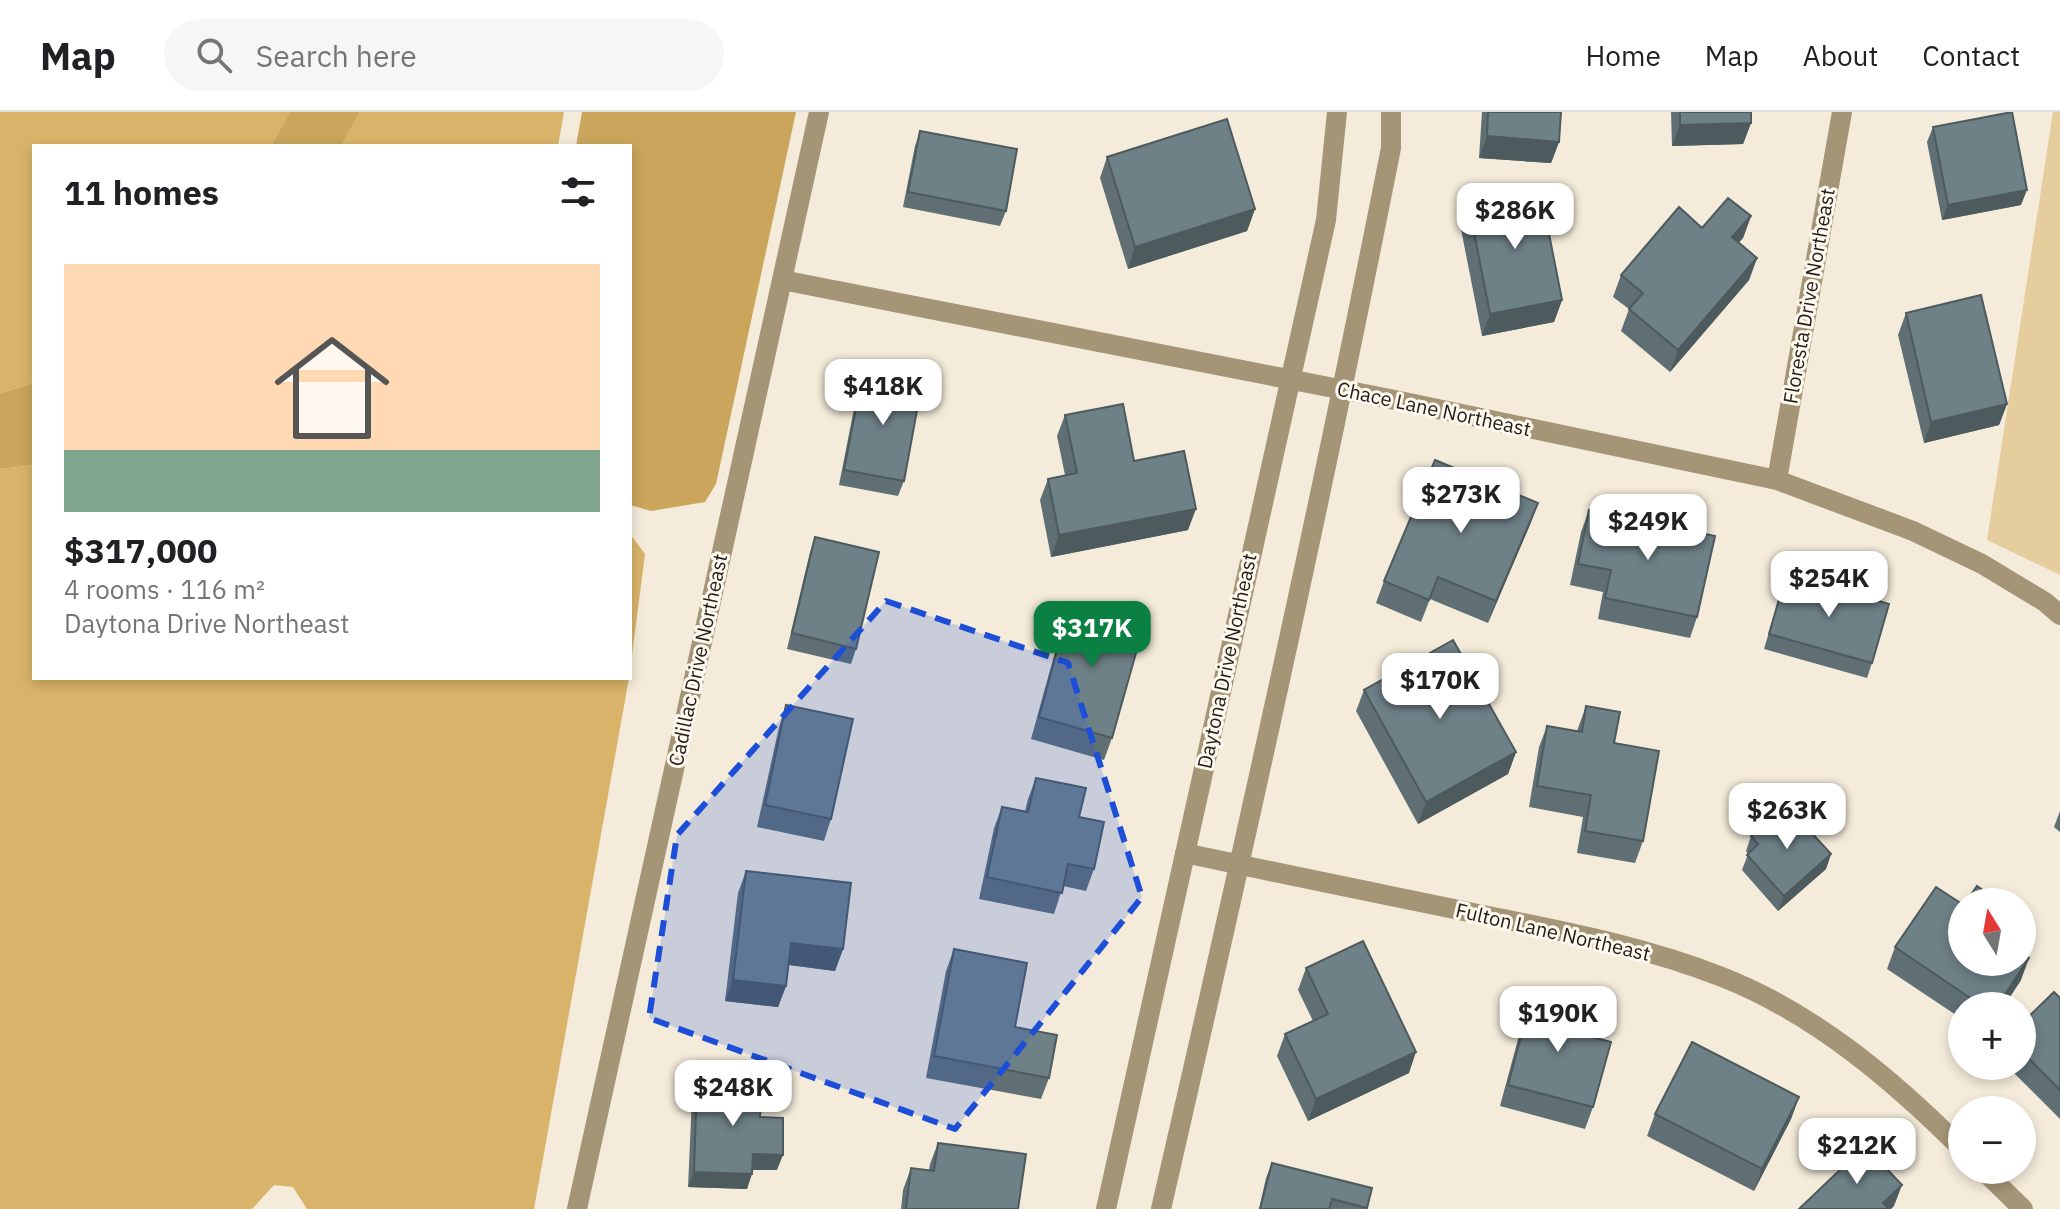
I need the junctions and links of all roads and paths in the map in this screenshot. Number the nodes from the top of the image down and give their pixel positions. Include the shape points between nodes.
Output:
1 (819, 112) edge
2 (1337, 112) edge
3 (1391, 112) edge
4 (1842, 112) edge
5 (782, 280) junction
6 (1289, 379) junction
7 (1343, 390) junction
8 (1777, 480) junction
9 (2060, 615) edge
10 (1185, 853) junction
11 (1241, 865) junction
12 (1948, 1135) edge
13 (1997, 1184) edge
14 (577, 1209) edge
15 (1106, 1209) edge
16 (1161, 1209) edge
17 (2023, 1209) edge

1 - 5 street, Cadillac Drive Northeast
2 - 6 street, Daytona Drive Northeast via 1326,220
3 - 7 street via 1391,148
4 - 8 street, Floresta Drive Northeast
5 - 6 street, Chace Lane Northeast
5 - 14 street, Cadillac Drive Northeast
6 - 7 street, Chace Lane Northeast
6 - 10 street, Daytona Drive Northeast
7 - 8 street, Chace Lane Northeast
7 - 11 street
8 - 9 street, Chace Lane Northeast via 1913,531 1982,564
10 - 11 street, Fulton Lane Northeast
10 - 15 street, Daytona Drive Northeast
11 - 12 street, Fulton Lane Northeast via 1625,944 1724,977 1800,1016 1861,1059
11 - 16 street
13 - 17 street

